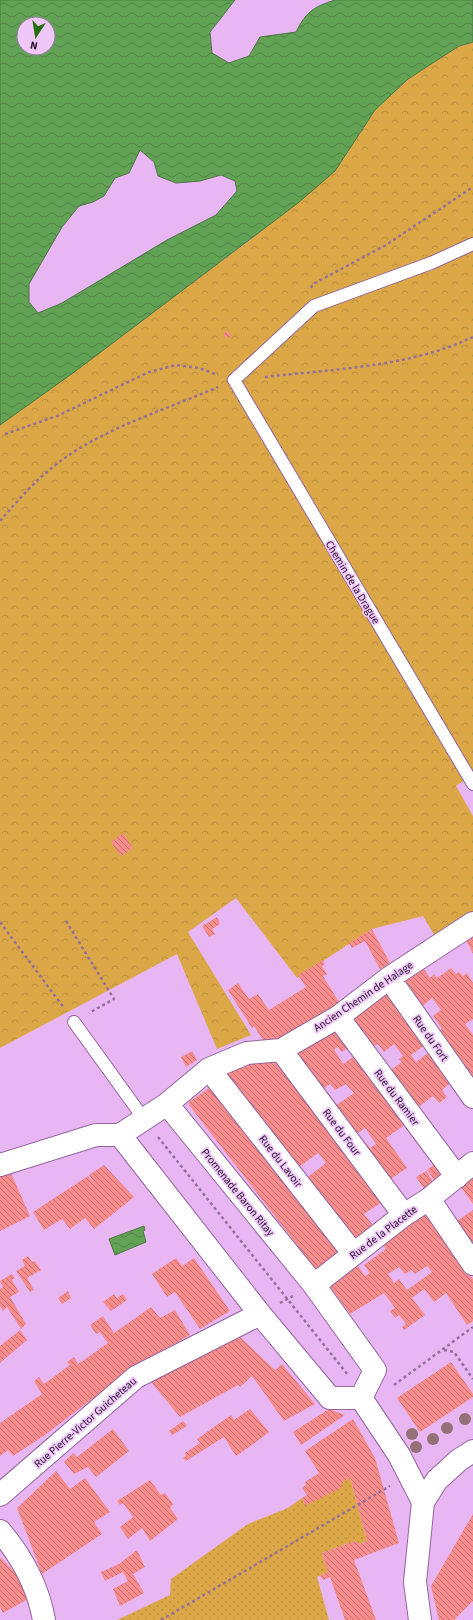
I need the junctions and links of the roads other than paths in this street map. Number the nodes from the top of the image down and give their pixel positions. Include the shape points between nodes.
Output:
1 (473, 244) edge
2 (473, 784) edge
3 (473, 923) edge
4 (389, 978) junction
5 (338, 1017) junction
6 (74, 1022) road end
7 (281, 1050) junction
8 (209, 1069) junction
9 (473, 1097) edge
10 (167, 1104) junction
11 (134, 1126) junction
12 (0, 1165) edge
13 (465, 1170) edge
14 (429, 1199) junction
15 (404, 1215) junction
16 (353, 1254) junction
17 (473, 1264) edge
18 (314, 1285) junction
19 (260, 1314) junction
20 (361, 1398) junction
21 (473, 1451) edge
22 (0, 1495) edge
23 (423, 1502) junction
24 (0, 1531) edge
25 (44, 1620) edge
26 (420, 1620) edge

1 - 2 lane, Chemin de la Drague via 430,263 314,306 234,380
3 - 4 street, Ancien Chemin de Halage
4 - 5 street, Ancien Chemin de Halage
4 - 9 street, Rue du Fort
5 - 7 street, Ancien Chemin de Halage
5 - 13 street, Rue du Ramier
6 - 11 lane
7 - 8 street, Ancien Chemin de Halage via 247,1053
7 - 15 street, Rue du Four
8 - 10 street, Ancien Chemin de Halage
8 - 16 street, Rue du Lavoir
10 - 11 street
10 - 18 street, Promenade Baron Ritay
11 - 12 street
11 - 19 street
13 - 14 street
14 - 15 street, Rue de la Placette
14 - 17 street, Rue de la Placette
15 - 16 street, Rue de la Placette
16 - 18 street, Rue de la Placette
18 - 20 street, Promenade Baron Ritay via 375,1370
19 - 20 street via 330,1398
19 - 22 street, Rue Pierre-Victor Guicheteau via 136,1377
20 - 23 street via 400,1455
21 - 23 street via 458,1460 437,1480
23 - 26 street via 415,1582
24 - 25 street via 28,1571 41,1604

